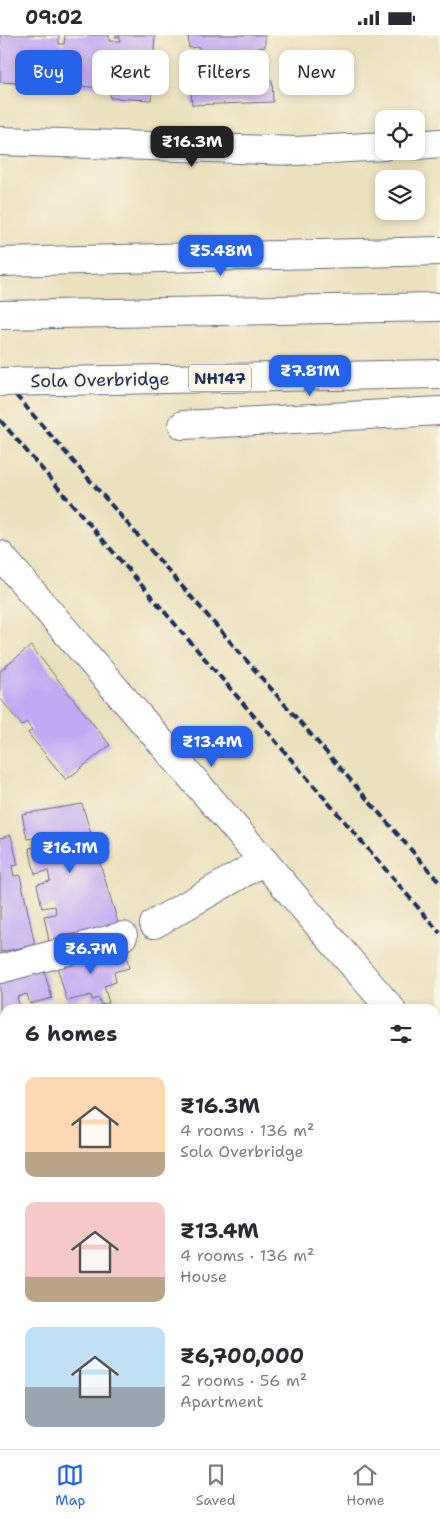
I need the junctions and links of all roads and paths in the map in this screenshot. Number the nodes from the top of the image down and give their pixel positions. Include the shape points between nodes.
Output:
1 (0, 141) edge
2 (440, 143) edge
3 (425, 144) edge
4 (375, 147) edge
5 (440, 251) edge
6 (0, 262) edge
7 (440, 307) edge
8 (0, 315) edge
9 (440, 373) edge
10 (0, 382) edge
11 (440, 411) edge
12 (183, 425) dead end
13 (0, 555) edge
14 (264, 861) junction
15 (154, 924) dead end
16 (122, 936) dead end
17 (0, 969) edge
18 (387, 1004) edge

1 - 4 main road via 296,151
2 - 3 main road
5 - 6 main road
7 - 8 main road
9 - 10 main road, Sola Overbridge / NH147, bridge
11 - 12 main road
13 - 14 main road
14 - 15 main road
14 - 18 main road
16 - 17 main road

